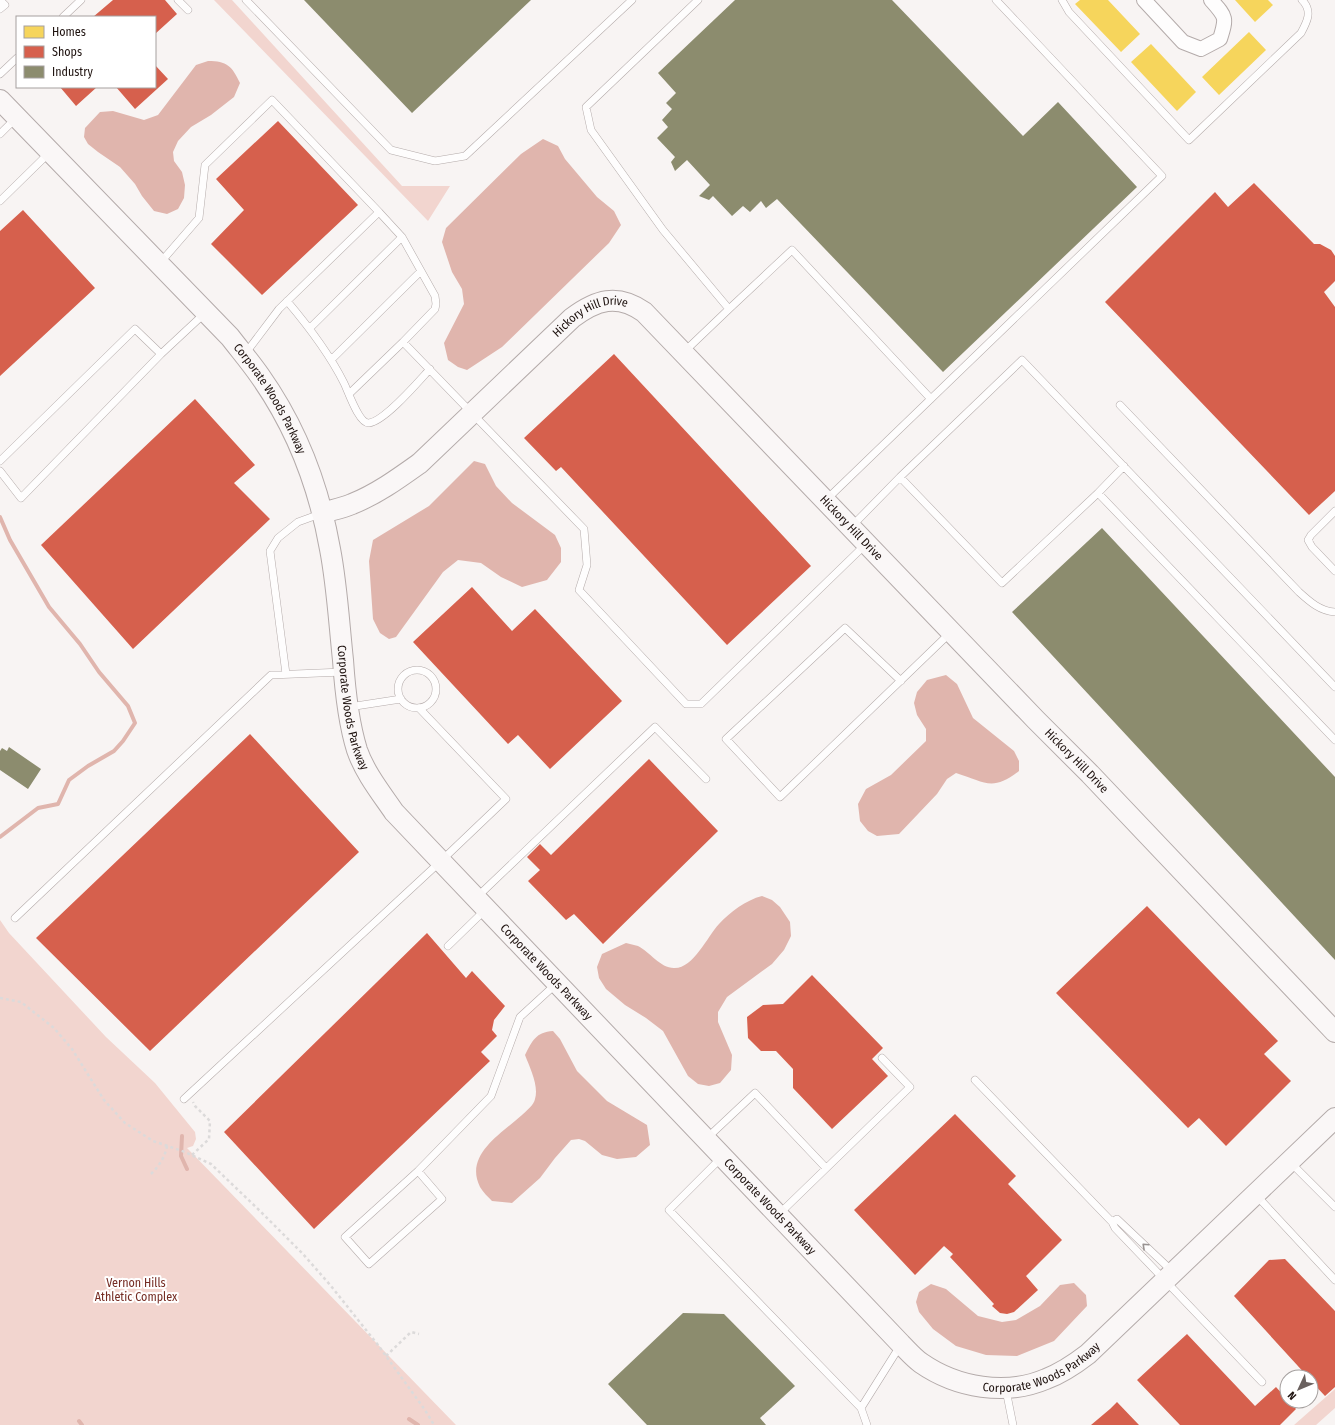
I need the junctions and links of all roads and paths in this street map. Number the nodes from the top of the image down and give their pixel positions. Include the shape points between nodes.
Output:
1 (0, 0) edge
2 (81, 0) edge
3 (178, 0) edge
4 (246, 0) edge
5 (632, 0) edge
6 (698, 0) edge
7 (996, 0) edge
8 (1062, 0) edge
9 (1144, 0) edge
10 (1211, 0) edge
11 (1302, 0) edge
12 (0, 9) edge
13 (188, 10) dead end
14 (63, 16) edge
15 (16, 59) edge
16 (0, 74) edge
17 (0, 100) edge
18 (17, 117) junction
19 (0, 134) edge
20 (50, 152) junction
21 (0, 201) edge
22 (379, 212) junction
23 (402, 237) junction
24 (160, 264) junction
25 (421, 271) junction
26 (287, 301) junction
27 (729, 309) junction
28 (206, 311) junction
29 (310, 328) junction
30 (403, 342) junction
31 (684, 353) junction
32 (161, 354) junction
33 (244, 355) junction
34 (331, 360) junction
35 (430, 370) junction
36 (349, 394) junction
37 (931, 399) junction
38 (1120, 405) dead end
39 (473, 413) junction
40 (0, 461) edge
41 (1124, 466) junction
42 (0, 471) edge
43 (900, 477) junction
44 (1098, 493) junction
45 (826, 500) junction
46 (1335, 511) edge
47 (322, 513) junction
48 (851, 527) junction
49 (867, 544) junction
50 (1335, 571) edge
51 (1335, 612) edge
52 (952, 632) junction
53 (344, 672) junction
54 (286, 674) junction
55 (900, 682) junction
56 (1335, 687) edge
57 (401, 699) junction
58 (348, 707) junction
59 (419, 708) junction
60 (1335, 740) edge
61 (706, 779) dead end
62 (441, 861) junction
63 (481, 903) junction
64 (15, 918) dead end
65 (448, 946) dead end
66 (557, 983) junction
67 (0, 998) edge
68 (1335, 1032) edge
69 (882, 1058) dead end
70 (975, 1080) dead end
71 (186, 1097) joint
72 (1335, 1118) edge
73 (706, 1139) junction
74 (168, 1146) junction
75 (190, 1155) junction
76 (722, 1156) junction
77 (1289, 1162) junction
78 (826, 1168) junction
79 (418, 1171) junction
80 (151, 1174) dead end
81 (1255, 1194) junction
82 (1335, 1207) edge
83 (778, 1215) junction
84 (1112, 1222) junction
85 (1169, 1276) junction
86 (1335, 1280) edge
87 (419, 1334) dead end
88 (901, 1344) junction
89 (386, 1356) junction
90 (1262, 1382) dead end
91 (1006, 1387) junction
92 (861, 1408) junction
93 (434, 1424) edge
94 (867, 1425) edge
95 (1013, 1425) edge

1 - 12 lane via 5,5
2 - 14 lane
3 - 13 lane
4 - 5 lane via 391,150 435,161 465,156
6 - 27 lane via 586,107 590,130 663,230
7 - 37 lane via 1162,176
8 - 11 lane via 1069,12 1189,140 1301,33 1308,18
9 - 10 street via 1183,42 1201,49 1220,39 1225,23 1222,12
15 - 16 lane
17 - 18 street, Corporate Woods Parkway
18 - 19 lane
18 - 20 street, Corporate Woods Parkway
20 - 21 lane
20 - 24 street, Corporate Woods Parkway
22 - 23 lane
22 - 24 lane via 272,100 205,165 199,218
22 - 26 lane
23 - 25 lane
23 - 29 lane
24 - 28 street, Corporate Woods Parkway
25 - 30 lane via 435,296 435,309
25 - 34 lane
26 - 29 lane
26 - 33 lane
27 - 31 lane
27 - 37 lane via 792,250
28 - 32 lane
28 - 33 street, Corporate Woods Parkway
29 - 34 lane
30 - 35 lane
30 - 36 lane
31 - 39 street, Hickory Hill Drive via 636,306 612,300 598,303 572,318
31 - 45 street, Hickory Hill Drive
32 - 40 lane via 135,329
32 - 42 lane via 21,498
33 - 47 street, Corporate Woods Parkway via 260,376 300,447
34 - 36 lane
35 - 36 lane via 392,409 368,423 363,422 359,416
35 - 39 lane
37 - 45 lane
38 - 51 lane via 1299,592 1312,604
39 - 47 street, Hickory Hill Drive via 402,477 351,505
39 - 49 lane via 584,529 588,565 579,590 686,704 701,704
41 - 43 lane via 1022,360
41 - 44 lane
41 - 56 lane
43 - 44 lane via 1002,584
43 - 48 lane
44 - 60 lane
45 - 48 street, Hickory Hill Drive
46 - 50 lane via 1308,540
47 - 53 street, Corporate Woods Parkway via 330,549
47 - 54 lane via 298,522 278,538 270,551
48 - 49 street, Hickory Hill Drive
49 - 52 street, Hickory Hill Drive
52 - 55 lane
52 - 68 street, Hickory Hill Drive
53 - 54 lane
53 - 58 street, Corporate Woods Parkway
54 - 64 lane via 271,675
55 - 55 lane via 780,797 726,739 845,628
57 - 58 lane
57 - 59 lane via 408,706
57 - 59 lane via 398,693 400,680 410,671 423,671 434,679 436,692 430,703
58 - 62 street, Corporate Woods Parkway via 358,750 376,786 394,812
59 - 62 lane via 506,799
61 - 63 lane via 655,727
62 - 63 street, Corporate Woods Parkway
62 - 71 lane
63 - 65 lane
63 - 66 street, Corporate Woods Parkway
66 - 73 street, Corporate Woods Parkway
66 - 79 lane via 520,1017 491,1096
67 - 74 path via 21,1002 54,1028 72,1049 104,1100 125,1123 154,1141
69 - 78 lane via 910,1087
70 - 84 lane
71 - 75 path via 210,1121 209,1139
72 - 77 street, Corporate Woods Parkway
73 - 76 street, Corporate Woods Parkway
73 - 78 lane via 755,1093
74 - 75 path
74 - 80 path via 162,1160
75 - 89 path via 211,1164 303,1254
76 - 83 street, Corporate Woods Parkway
76 - 92 lane via 669,1210
77 - 81 street, Corporate Woods Parkway
77 - 82 lane
78 - 83 lane
79 - 79 lane via 345,1237 369,1264 442,1199
81 - 85 street, Corporate Woods Parkway
81 - 86 lane
83 - 88 street, Corporate Woods Parkway
84 - 85 lane via 1115,1228
85 -> 84 lane via 1117,1220
85 - 90 lane
85 - 91 street, Corporate Woods Parkway via 1088,1354 1068,1369 1033,1384
87 - 89 path via 411,1332
88 - 91 street, Corporate Woods Parkway via 935,1372 984,1388
88 - 92 lane
89 - 93 path
91 - 95 lane
92 - 94 lane

